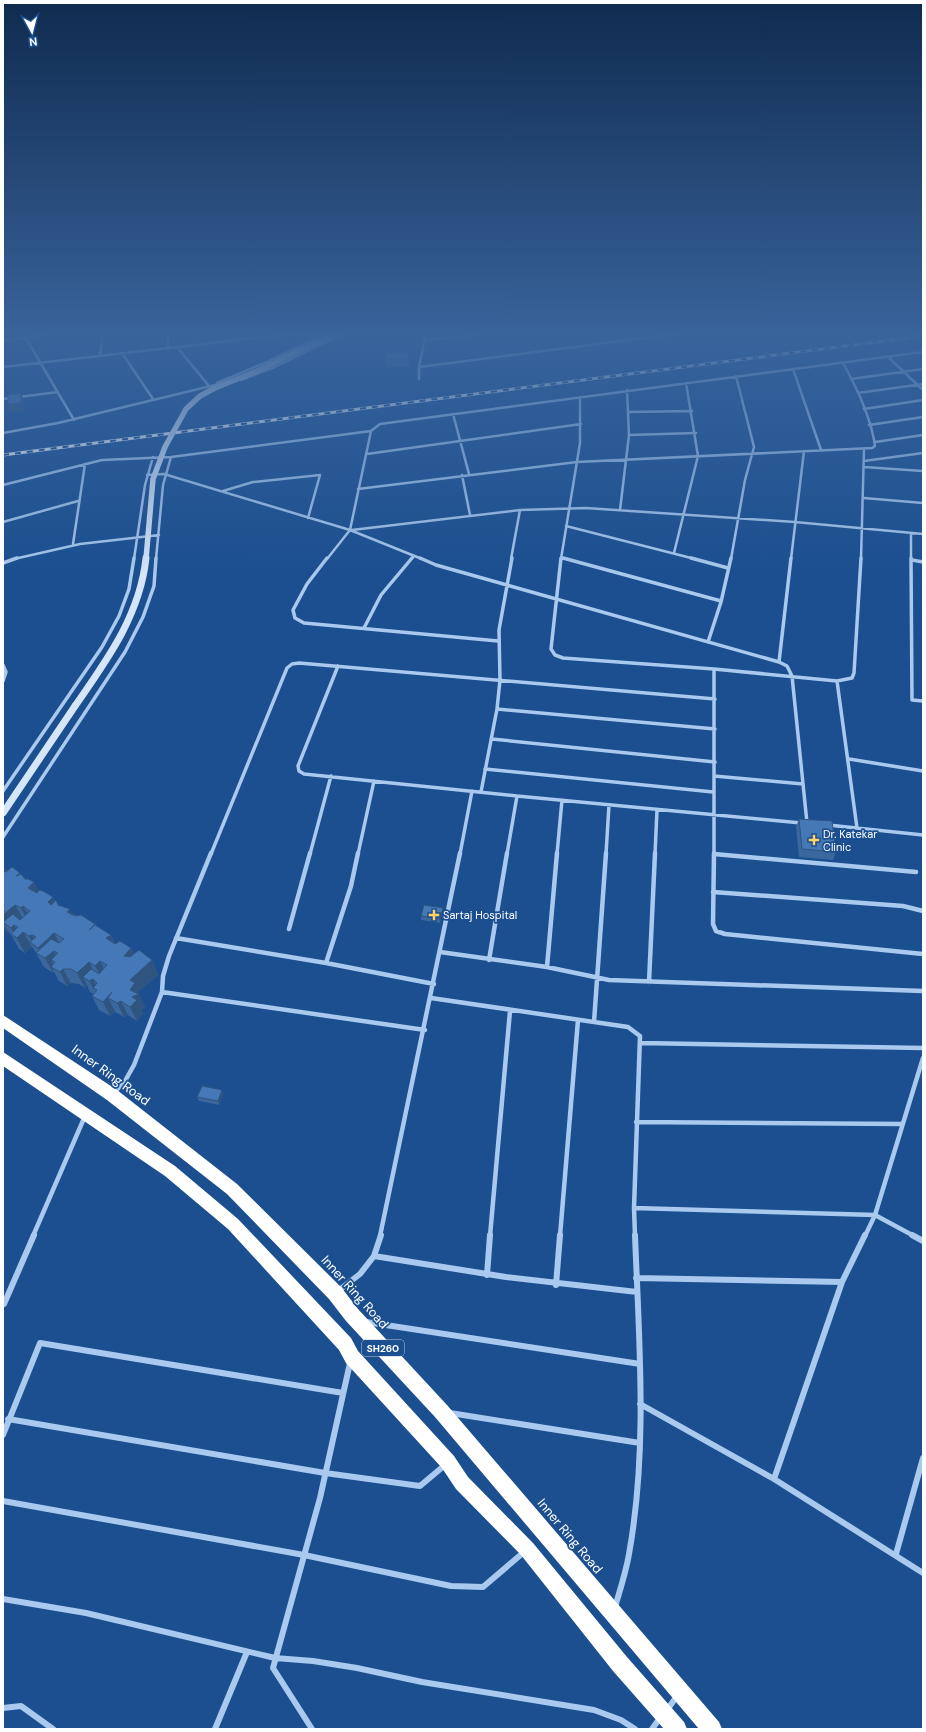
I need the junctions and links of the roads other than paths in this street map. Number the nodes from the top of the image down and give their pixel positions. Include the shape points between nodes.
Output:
1 (70, 414) edge
2 (97, 414) edge
3 (183, 414) edge
4 (453, 414) joint
5 (581, 414) edge
6 (628, 414) edge
7 (693, 414) edge
8 (746, 414) edge
9 (808, 414) edge
10 (866, 414) edge
11 (923, 417) edge
12 (74, 420) junction
13 (581, 424) junction
14 (869, 425) junction
15 (372, 431) junction
16 (3, 432) edge
17 (696, 432) junction
18 (629, 435) junction
19 (923, 435) edge
20 (461, 442) junction
21 (875, 442) junction
22 (821, 450) junction
23 (864, 450) junction
24 (804, 451) junction
25 (754, 453) junction
26 (923, 453) edge
27 (367, 454) junction
28 (698, 456) junction
29 (153, 457) junction
30 (170, 457) junction
31 (627, 460) junction
32 (864, 461) junction
33 (577, 462) junction
34 (85, 464) junction
35 (864, 466) junction
36 (923, 471) edge
37 (164, 474) junction
38 (469, 474) junction
39 (147, 475) junction
40 (462, 475) junction
41 (3, 485) edge
42 (358, 489) junction
43 (222, 491) junction
44 (864, 498) junction
45 (78, 501) junction
46 (923, 503) edge
47 (569, 508) junction
48 (520, 510) junction
49 (620, 510) junction
50 (683, 514) junction
51 (470, 515) junction
52 (308, 518) junction
53 (739, 518) junction
54 (3, 522) edge
55 (795, 522) junction
56 (566, 526) junction
57 (863, 528) junction
58 (350, 530) junction
59 (911, 533) junction
60 (923, 534) edge
61 (159, 535) junction
62 (137, 537) junction
63 (73, 544) junction
64 (674, 553) junction
65 (413, 557) junction
66 (561, 558) junction
67 (912, 560) junction
68 (923, 562) edge
69 (3, 563) edge
70 (728, 568) junction
71 (506, 585) junction
72 (556, 598) junction
73 (721, 601) junction
74 (364, 628) junction
75 (498, 641) junction
76 (708, 642) junction
77 (779, 662) junction
78 (3, 665) edge
79 (338, 666) junction
80 (714, 669) junction
81 (792, 676) junction
82 (500, 680) junction
83 (3, 681) edge
84 (837, 681) junction
85 (715, 700) junction
86 (923, 701) edge
87 (497, 709) junction
88 (715, 729) junction
89 (492, 739) junction
90 (849, 759) junction
91 (715, 762) junction
92 (485, 769) junction
93 (923, 771) edge
94 (332, 776) junction
95 (714, 776) junction
96 (374, 781) junction
97 (803, 784) junction
98 (472, 791) junction
99 (3, 792) edge
100 (481, 792) junction
101 (713, 792) junction
102 (517, 796) junction
103 (562, 800) junction
104 (609, 805) junction
105 (657, 810) junction
106 (3, 813) edge
107 (713, 814) junction
108 (807, 824) junction
109 (814, 824) edge
110 (821, 825) edge
111 (857, 828) junction
112 (923, 835) edge
113 (3, 837) edge
114 (714, 854) junction
115 (916, 872) dead end
116 (713, 892) junction
117 (923, 911) edge
118 (289, 929) dead end
119 (176, 938) junction
120 (440, 952) junction
121 (923, 954) edge
122 (489, 960) junction
123 (326, 963) junction
124 (547, 967) junction
125 (598, 978) junction
126 (648, 982) junction
127 (434, 984) junction
128 (923, 991) edge
129 (162, 992) junction
130 (431, 998) junction
131 (510, 1012) junction
132 (578, 1020) junction
133 (3, 1021) edge
134 (594, 1022) junction
135 (425, 1030) junction
136 (641, 1043) junction
137 (923, 1048) edge
138 (3, 1058) edge
139 (923, 1058) edge
140 (112, 1095) junction
141 (85, 1115) junction
142 (636, 1122) junction
143 (903, 1124) junction
144 (634, 1208) junction
145 (875, 1215) junction
146 (923, 1241) edge
147 (374, 1256) junction
148 (487, 1275) junction
149 (636, 1278) junction
150 (842, 1282) junction
151 (556, 1285) junction
152 (637, 1292) junction
153 (335, 1293) junction
154 (3, 1303) edge
155 (358, 1321) junction
156 (352, 1357) junction
157 (640, 1364) junction
158 (344, 1393) junction
159 (640, 1404) junction
160 (441, 1411) junction
161 (8, 1419) junction
162 (3, 1435) edge
163 (640, 1443) junction
164 (923, 1458) edge
165 (448, 1462) junction
166 (325, 1473) junction
167 (774, 1479) junction
168 (3, 1502) edge
169 (527, 1549) junction
170 (896, 1554) junction
171 (304, 1555) junction
172 (923, 1573) edge
173 (3, 1599) edge
174 (613, 1613) junction
175 (247, 1652) junction
176 (275, 1658) junction
177 (680, 1693) junction
178 (3, 1708) edge
179 (664, 1713) junction
180 (53, 1729) edge
181 (215, 1729) edge
182 (312, 1729) edge
183 (635, 1729) edge
184 (652, 1729) edge
185 (677, 1729) edge
186 (712, 1729) edge

1 - 12 street
2 - 12 street
3 - 106 street, bridge via 162,453 155,473 142,584 120,640
4 - 15 street via 389,422 380,424
4 - 20 street
5 - 13 street
6 - 18 street
7 - 17 street
8 - 25 street via 754,442
9 - 22 street
10 - 14 street
11 - 14 street
12 - 16 street via 51,426
13 - 20 street
13 - 33 street
14 - 21 street
15 - 27 street
15 - 30 street
17 - 18 street
17 - 28 street
18 - 31 street
19 - 21 street
20 - 27 street
20 - 38 street
21 - 23 street via 875,446
22 - 23 street
22 - 24 street
23 - 32 street
24 - 25 street
24 - 55 street
25 - 28 street
25 - 53 street via 746,475
26 - 32 street
27 - 42 street
28 - 31 street
28 - 50 street
29 - 30 street
29 - 34 street via 119,458
29 - 39 street
30 - 37 street
31 - 33 street
31 - 49 street
32 - 35 street
33 - 38 street
33 - 47 street
34 - 41 street
34 - 45 street
35 - 36 street
35 - 44 street
37 - 39 street
37 - 43 street
37 - 61 street
38 - 40 street
39 - 62 street
40 - 42 street
40 - 51 street
42 - 58 street
43 - 52 street
43 - 52 street via 253,482 320,475
44 - 46 street
44 - 57 street
45 - 54 street
45 - 63 street
47 - 48 street
47 - 49 street
47 - 56 street
48 - 51 street
48 - 71 street
49 - 50 street
50 - 53 street
50 - 64 street
51 - 58 street
52 - 58 street
53 - 55 street
53 - 70 street
55 - 57 street
55 - 77 street
56 - 64 street
56 - 66 street
57 - 59 street
57 - 84 street via 854,673 852,678
58 - 65 street
58 - 74 street via 308,584 293,610 294,618 304,623
59 - 60 street
59 - 67 street
61 - 62 street
61 - 113 street via 150,601 136,634
62 - 63 street
62 - 99 street via 129,589 112,631
63 - 69 street
64 - 70 street
65 - 71 street
65 - 74 street via 381,595
66 - 72 street
66 - 73 street
67 - 68 street
67 - 86 street via 912,700
70 - 73 street
71 - 72 street
71 - 75 street
72 - 76 street
72 - 80 street via 551,649 555,655 563,658
73 - 76 street
74 - 75 street
75 - 82 street
76 - 77 street
77 - 81 street via 788,666
78 - 83 street via 6,667
79 - 82 street
79 - 94 street via 298,766 299,771 304,774
79 - 119 street via 299,663 287,668
80 - 81 street
80 - 85 street
81 - 84 street
81 - 97 street
82 - 85 street
82 - 87 street
84 - 90 street
85 - 88 street
87 - 88 street
87 - 89 street
88 - 91 street
89 - 91 street
89 - 92 street
90 - 93 street
90 - 111 street
91 - 95 street
92 - 100 street
92 - 101 street
94 - 96 street
94 - 118 street
95 - 97 street
95 - 101 street
96 - 98 street
96 - 123 street via 351,886
97 - 108 street
98 - 100 street
98 - 120 street
100 - 102 street
101 - 107 street
102 - 103 street
102 - 122 street
103 - 104 street
103 - 124 street
104 - 105 street
104 - 125 street
105 - 107 street
105 - 126 street
107 - 108 street
107 - 114 street
108 - 109 street
110 - 111 street
111 - 112 street
114 - 115 street
114 - 116 street
116 - 117 street via 903,906
116 - 121 street via 713,924 716,931 725,934
119 - 123 street
119 - 129 street via 163,976
120 - 122 street
120 - 127 street
122 - 124 street
123 - 127 street
124 - 125 street
125 - 126 street
125 - 134 street
126 - 128 street
127 - 130 street
129 - 135 street
129 - 140 street via 134,1065 125,1081
130 - 131 street
130 - 135 street
131 - 132 street
131 - 148 street
132 - 134 street
132 - 151 street
133 - 140 highway, Inner Ring Road / SH260
134 - 136 street via 635,1030 640,1036
135 - 147 street via 382,1231
136 - 137 street
136 - 142 street
138 - 141 highway
139 - 143 street
140 - 153 highway, Inner Ring Road / SH260 via 232,1189
141 - 154 street
141 - 156 highway via 170,1171 233,1224 345,1344
142 - 143 street
142 - 144 street
143 - 145 street
144 - 145 street
144 - 149 street
145 - 146 street
145 - 150 street
147 - 148 street
147 - 153 street via 360,1274
148 - 151 street
149 - 150 street
149 - 152 street
150 - 167 street
151 - 152 street
152 - 157 street
153 - 155 highway, Inner Ring Road / SH260
155 - 157 street
155 - 160 highway, Inner Ring Road / SH260
156 - 158 street
156 - 165 highway
157 - 159 street
158 - 161 street via 40,1343
158 - 166 street
159 - 163 street
159 - 167 street
160 - 163 street
160 - 174 highway, Inner Ring Road / SH260
161 - 162 street
161 - 166 street
163 - 174 street via 629,1555
164 - 170 street
165 - 166 street via 420,1486
165 - 169 highway via 462,1483
166 - 171 street
167 - 170 street via 809,1503
168 - 171 street
169 - 171 street via 484,1587 451,1586
169 - 179 highway via 620,1664
170 - 172 street
171 - 176 street
173 - 175 street via 86,1613
174 - 177 highway, Inner Ring Road / SH260
175 - 176 street
175 - 181 street
176 - 182 street via 273,1668
176 - 183 street via 358,1668 594,1710 621,1720
177 - 179 street
177 - 186 highway, Inner Ring Road / SH260
178 - 180 street via 21,1706
179 - 184 street
179 - 185 highway

